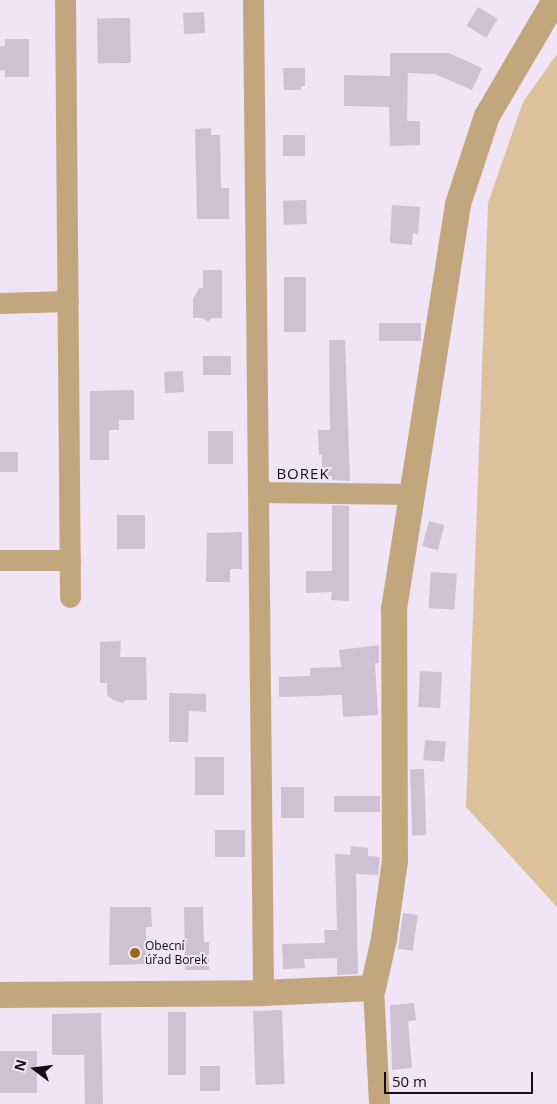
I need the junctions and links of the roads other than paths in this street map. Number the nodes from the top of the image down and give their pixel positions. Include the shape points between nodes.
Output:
1 (64, 0) edge
2 (253, 0) edge
3 (555, 0) edge
4 (68, 301) junction
5 (0, 303) edge
6 (260, 492) junction
7 (410, 494) junction
8 (0, 560) edge
9 (70, 560) junction
10 (70, 597) dead end
11 (373, 988) junction
12 (263, 993) junction
13 (0, 995) edge
14 (379, 1104) edge

1 - 4 street
2 - 6 street
3 - 7 street via 487,116 458,204
4 - 5 street
4 - 9 street
6 - 7 street
6 - 12 street
7 - 11 street via 394,609 395,861
8 - 9 street
9 - 10 street
11 - 12 street
11 - 14 street
12 - 13 street

